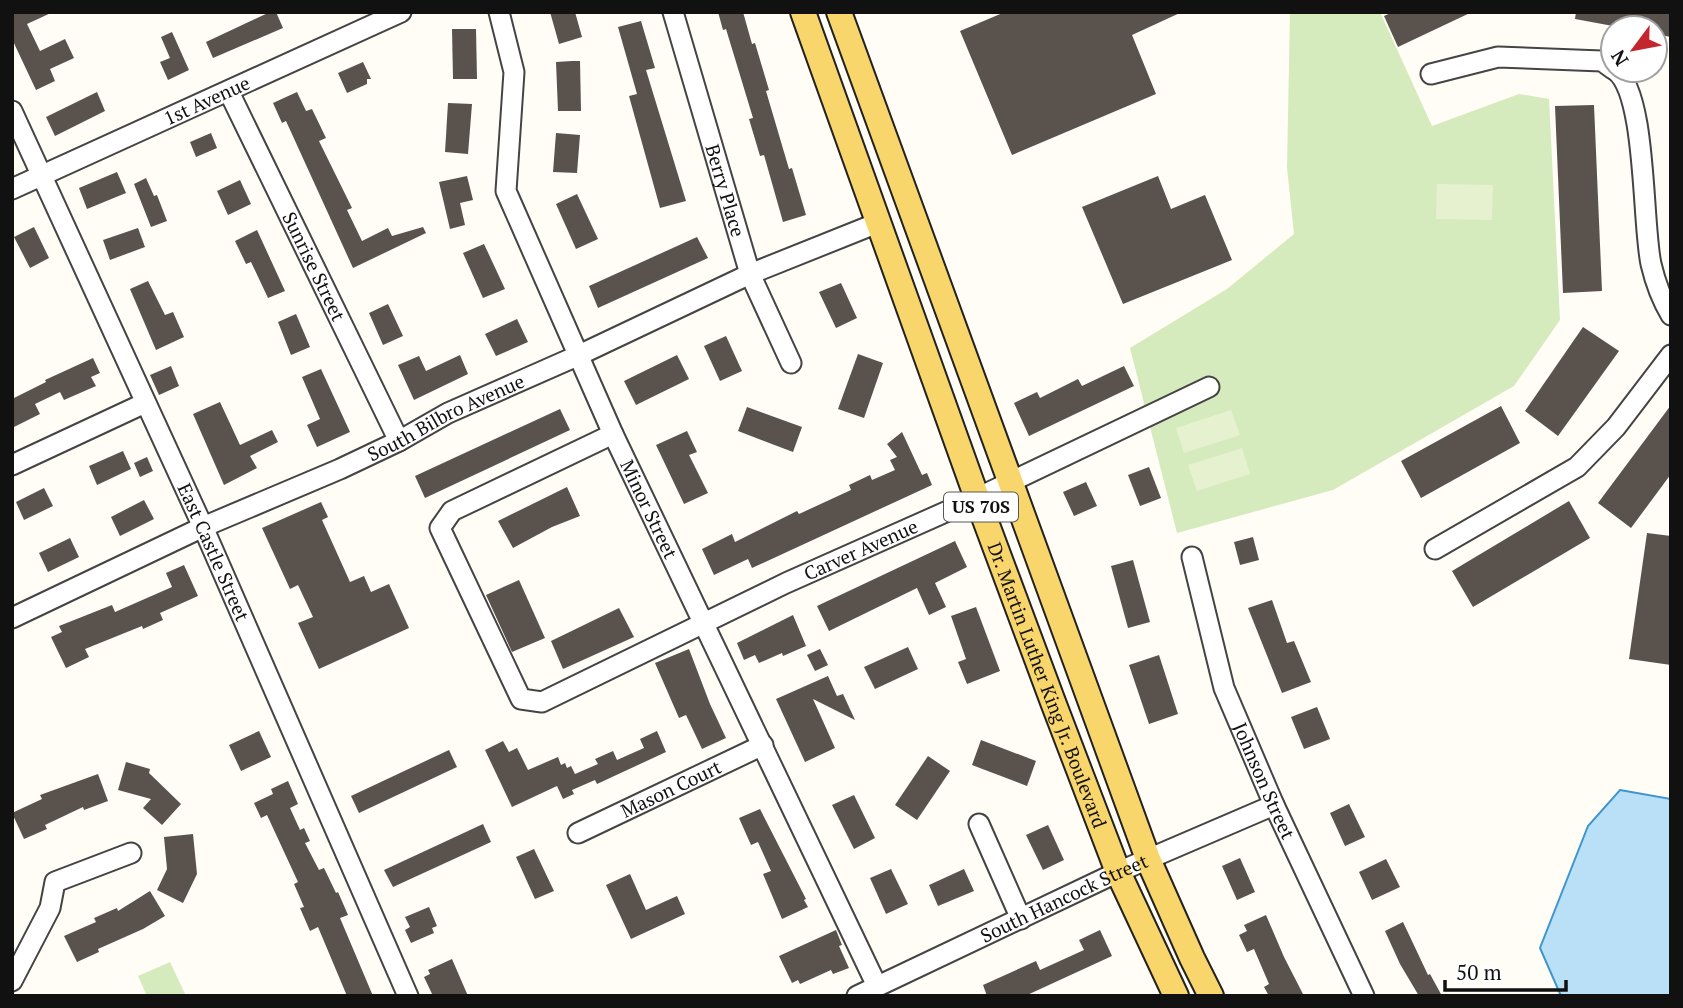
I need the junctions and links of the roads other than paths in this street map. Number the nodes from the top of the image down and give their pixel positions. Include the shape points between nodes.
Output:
1 (401, 12) edge
2 (499, 12) edge
3 (673, 12) edge
4 (803, 12) edge
5 (839, 12) edge
6 (1599, 61) edge
7 (1431, 74) dead end
8 (1625, 84) edge
9 (229, 92) junction
10 (12, 111) edge
11 (40, 176) junction
12 (12, 189) edge
13 (880, 222) junction
14 (750, 274) junction
15 (1669, 310) edge
16 (1671, 355) edge
17 (577, 356) junction
18 (790, 363) dead end
19 (1209, 387) dead end
20 (145, 403) junction
21 (613, 434) junction
22 (398, 441) junction
23 (12, 465) edge
24 (1010, 482) junction
25 (977, 498) junction
26 (203, 527) junction
27 (1435, 549) dead end
28 (1192, 557) dead end
29 (12, 618) edge
30 (703, 624) junction
31 (763, 745) junction
32 (1273, 805) junction
33 (979, 824) dead end
34 (578, 833) dead end
35 (131, 853) dead end
36 (1148, 859) junction
37 (1118, 872) junction
38 (1021, 919) junction
39 (12, 981) edge
40 (877, 986) junction
41 (408, 996) edge
42 (857, 996) edge
43 (1176, 996) edge
44 (1211, 996) edge
45 (1364, 996) edge

1 - 9 street, 1st Avenue
2 - 17 street, Minor Street via 514,72 506,191
3 - 14 street, Berry Place
4 - 13 main road, Dr. Martin Luther King Jr. Boulevard / US 70S
5 - 24 main road, Dr. Martin Luther King Jr. Boulevard / US 70S
6 - 7 street via 1498,57
8 - 15 street via 1635,109 1651,264
9 - 11 street, 1st Avenue
9 - 22 street, Sunrise Street
10 - 11 street, East Castle Street
11 - 12 street, 1st Avenue
11 - 20 street, East Castle Street
13 - 14 street, South Bilbro Avenue
13 - 25 main road, Dr. Martin Luther King Jr. Boulevard / US 70S
14 - 17 street, South Bilbro Avenue
14 - 18 street, Berry Place
16 - 27 street via 1616,427 1577,467
17 - 21 street, Minor Street
17 - 22 street, South Bilbro Avenue
19 - 24 street, Carver Avenue
20 - 23 street
20 - 26 street, East Castle Street
21 - 30 street, Minor Street
21 - 30 street, Carver Avenue via 452,511 440,528 521,699 542,702
22 - 26 street, South Bilbro Avenue
24 - 25 street, Carver Avenue
24 - 36 main road, Dr. Martin Luther King Jr. Boulevard / US 70S
25 - 30 street, Carver Avenue
25 - 37 main road, Dr. Martin Luther King Jr. Boulevard / US 70S
26 - 29 street, South Bilbro Avenue
26 - 41 street, East Castle Street
28 - 32 street, Johnson Street via 1224,688
30 - 31 street, Minor Street
31 - 34 street, Mason Court
31 - 40 street, Minor Street
32 - 36 street, South Hancock Street
32 - 45 street, Johnson Street
33 - 38 street
35 - 39 street via 55,882 50,908
36 - 37 street, South Hancock Street
36 - 44 main road, Dr. Martin Luther King Jr. Boulevard / US 70S
37 - 38 street, South Hancock Street
37 - 43 main road, Dr. Martin Luther King Jr. Boulevard / US 70S
38 - 40 street, South Hancock Street
40 - 42 street, South Hancock Street

